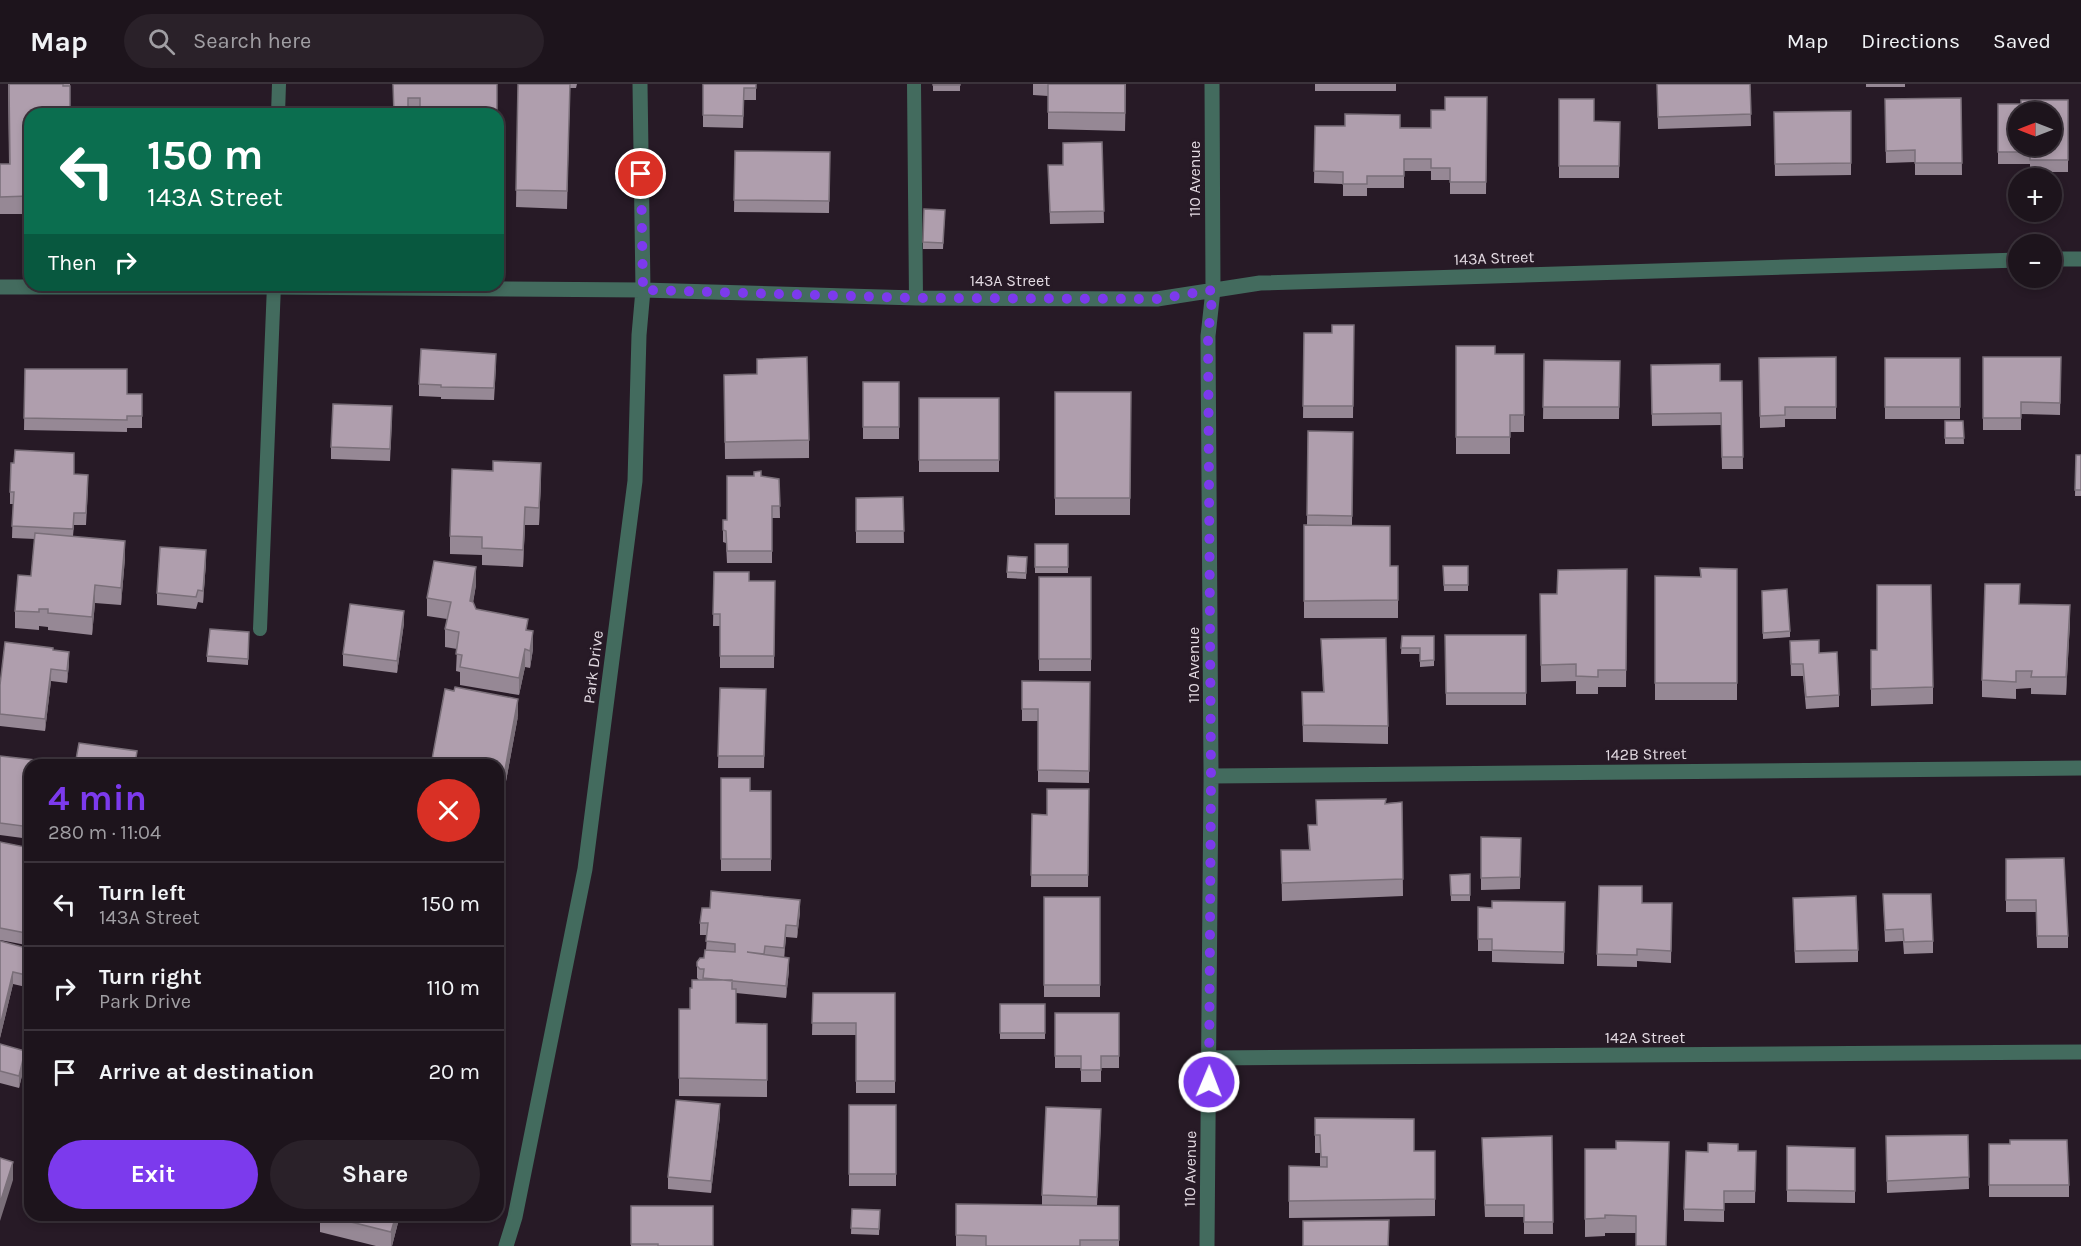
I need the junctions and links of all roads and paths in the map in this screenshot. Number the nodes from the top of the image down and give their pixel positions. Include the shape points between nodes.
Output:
1 (279, 84) edge
2 (640, 84) edge
3 (914, 84) edge
4 (1212, 84) edge
5 (278, 108) edge
6 (2081, 259) edge
7 (2008, 260) edge
8 (2062, 260) edge
9 (0, 287) edge
10 (24, 287) edge
11 (504, 288) edge
12 (643, 290) junction
13 (1213, 290) junction
14 (274, 291) edge
15 (916, 298) junction
16 (260, 629) dead end
17 (2081, 768) edge
18 (1211, 776) junction
19 (2081, 1052) edge
20 (1210, 1058) junction
21 (506, 1246) edge
22 (1207, 1246) edge

1 - 5 lane
2 - 12 street, Park Drive
3 - 15 lane
4 - 13 street, 110 Avenue
6 - 8 street
7 - 13 street, 143A Street via 1260,282
9 - 10 street, 143A Street
11 - 12 street, 143A Street
12 - 15 street, 143A Street
12 - 21 street, Park Drive via 635,481 585,869
13 - 15 street, 143A Street via 1157,299
13 - 18 street, 110 Avenue via 1208,336
14 - 16 lane
17 - 18 street, 142B Street
18 - 20 street, 110 Avenue
19 - 20 street, 142A Street
20 - 22 street, 110 Avenue

